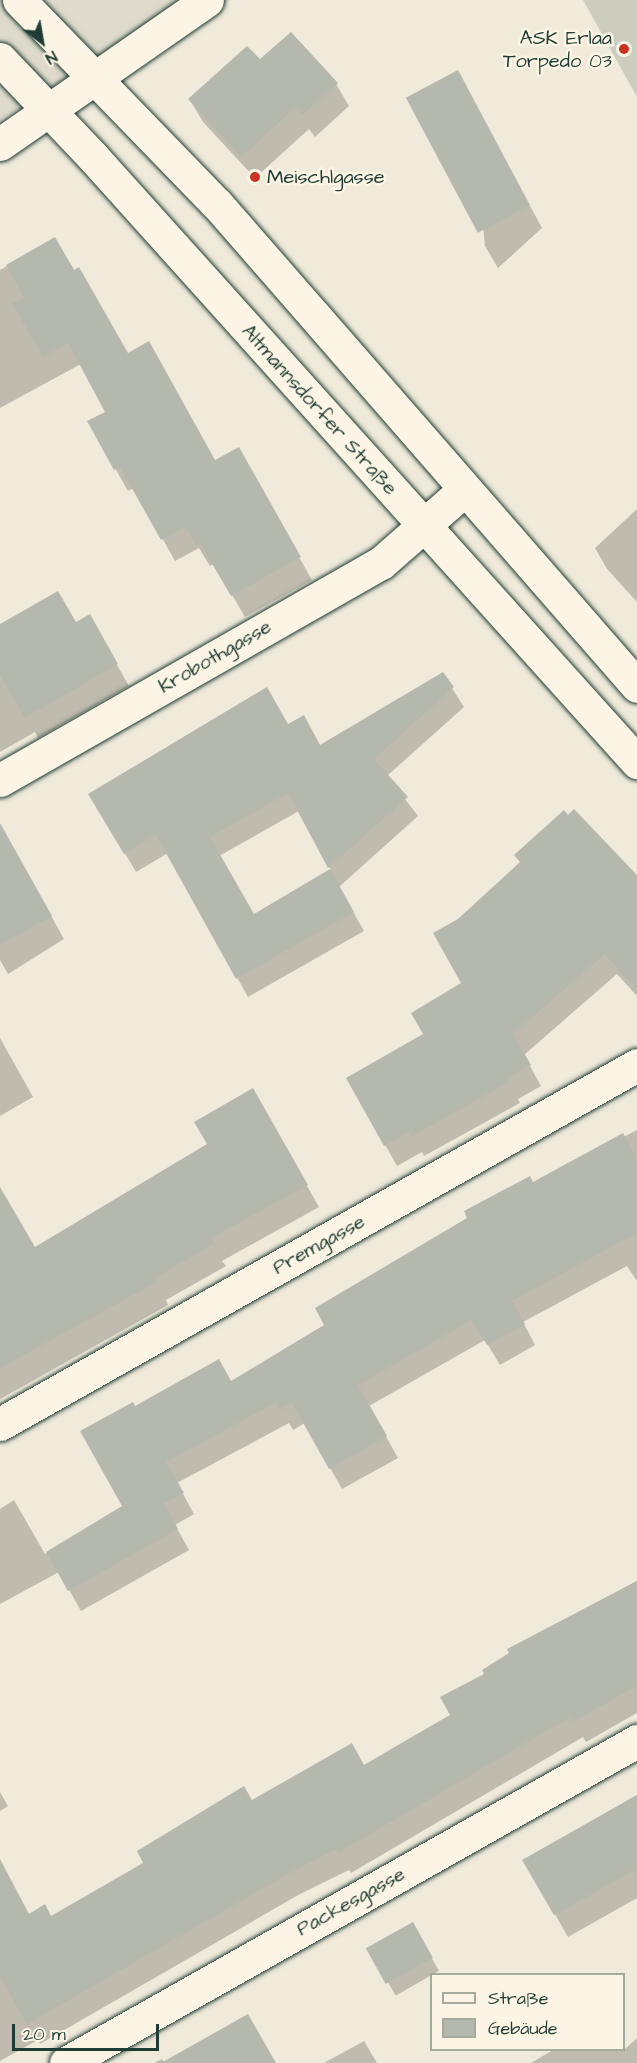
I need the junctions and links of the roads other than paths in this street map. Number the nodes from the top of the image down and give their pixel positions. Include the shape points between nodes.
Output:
1 (19, 0) edge
2 (207, 0) edge
3 (0, 59) edge
4 (93, 78) junction
5 (49, 111) junction
6 (0, 144) edge
7 (464, 490) junction
8 (424, 525) junction
9 (637, 686) edge
10 (637, 762) edge
11 (0, 780) edge
12 (637, 1065) edge
13 (0, 1424) edge
14 (637, 1741) edge
15 (66, 2063) edge

1 - 4 street
2 - 4 street
3 - 5 street, Altmannsdorfer Straße
4 - 5 street
4 - 7 street via 217,204
5 - 6 street
5 - 8 street, Altmannsdorfer Straße
7 - 8 street, Krobothgasse
7 - 9 street
8 - 10 street, Altmannsdorfer Straße
8 - 11 street, Krobothgasse via 381,562
12 - 13 street, Premgasse
14 - 15 street, Packesgasse

